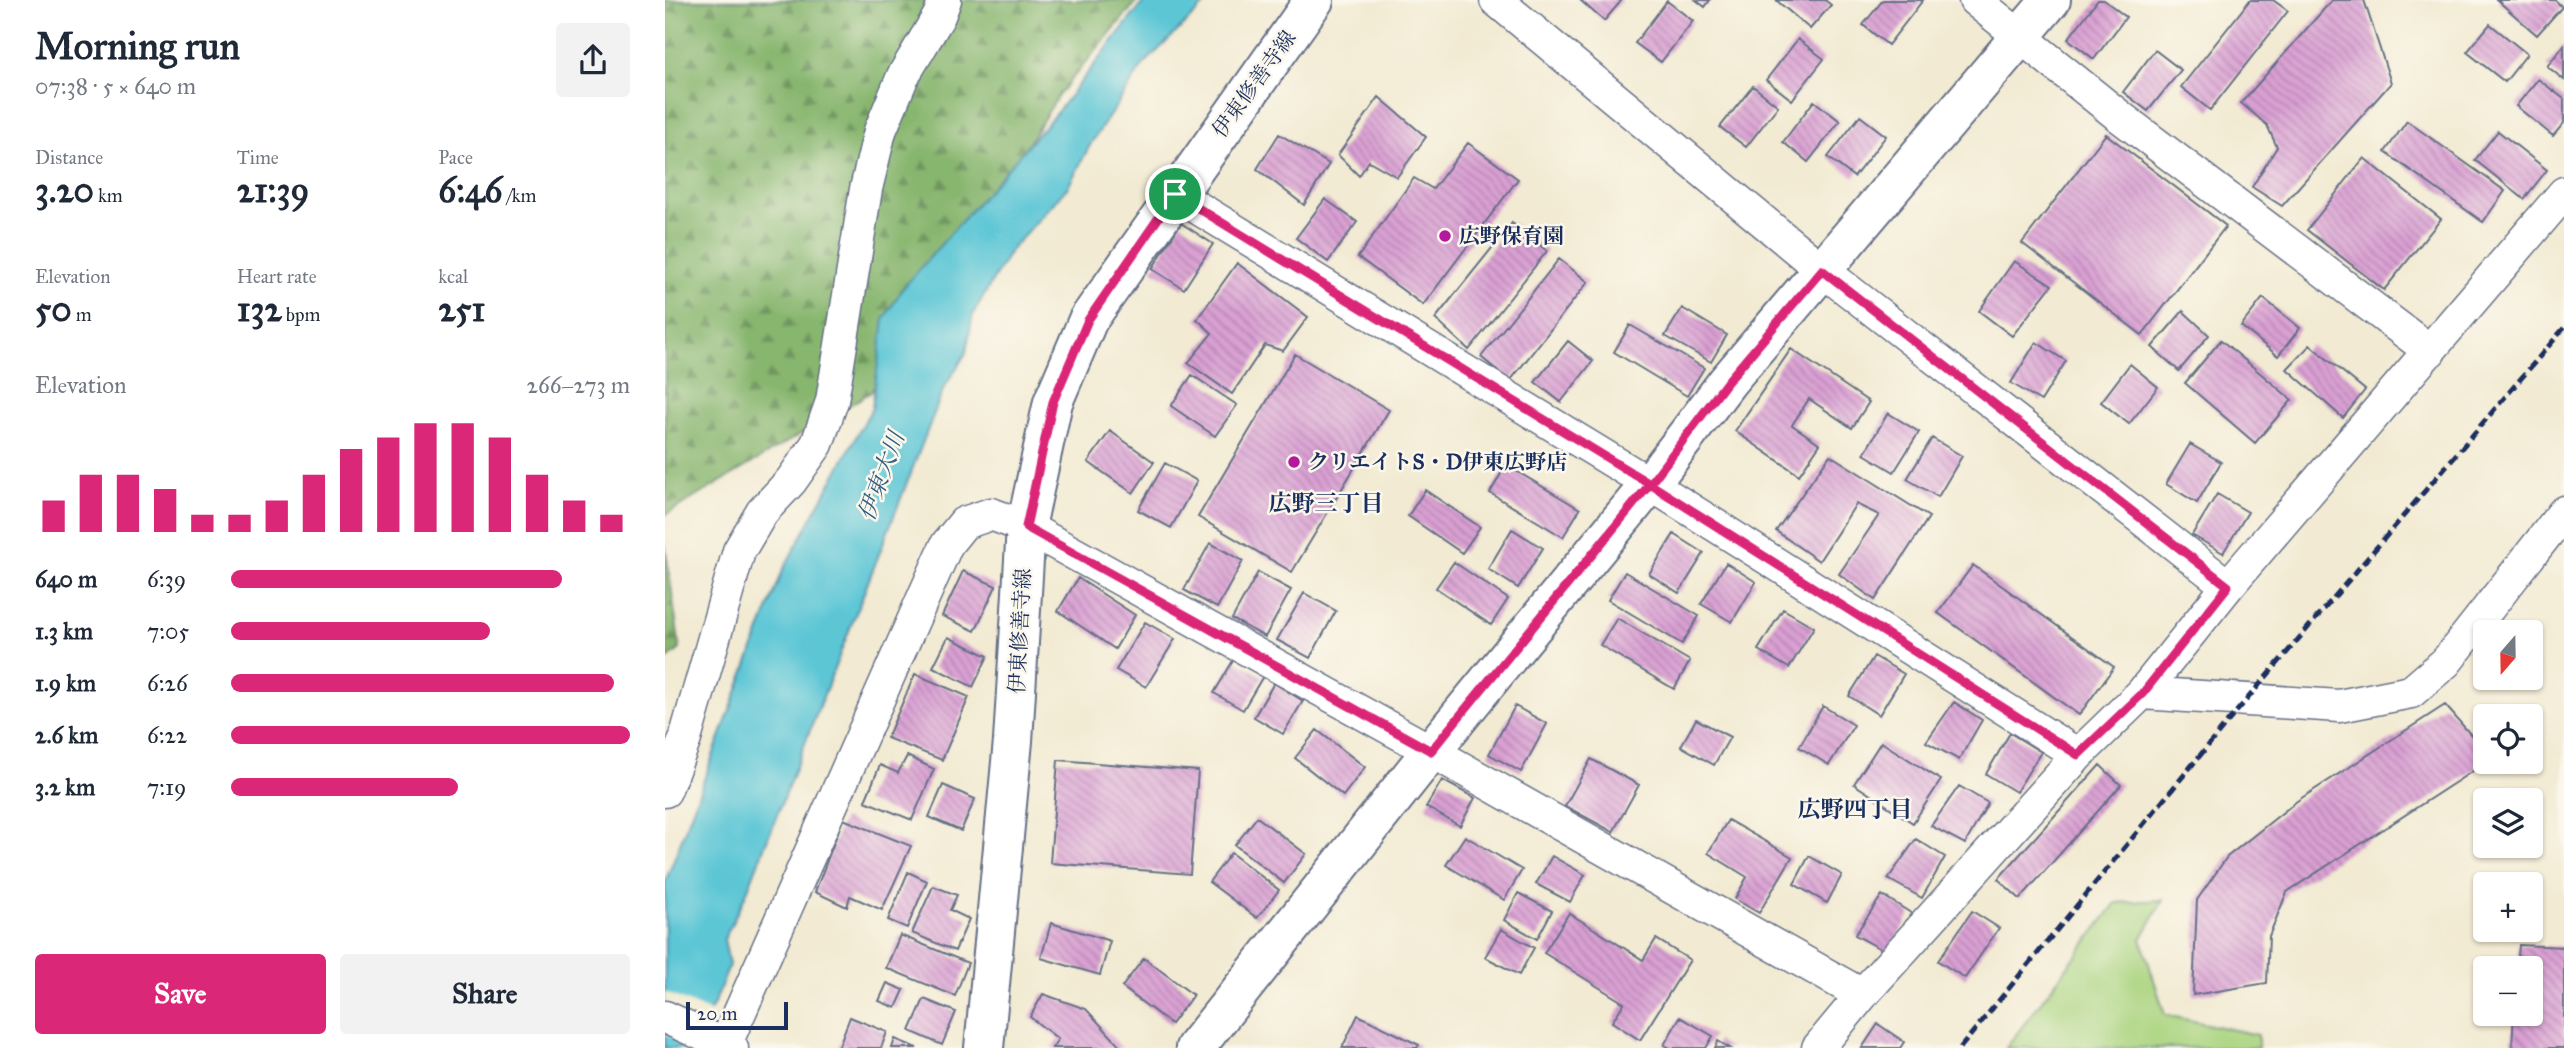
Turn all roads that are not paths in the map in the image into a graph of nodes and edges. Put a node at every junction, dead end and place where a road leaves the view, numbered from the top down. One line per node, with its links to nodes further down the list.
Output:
1 (945, 0): 18 (street)
2 (1314, 0): 8 (street, 伊東修善寺線)
3 (1496, 0): 9 (street)
4 (1975, 0): 6 (street)
5 (2052, 0): 6 (street)
6 (2019, 37): 9 (street); 10 (street)
7 (2564, 193): 10 (street)
8 (1175, 194): 11 (street); 13 (street, 伊東修善寺線)
9 (1822, 270): 11 (street); 14 (street)
10 (2430, 351): 14 (street)
11 (1650, 484): 16 (street); 17 (street)
12 (2564, 512): 15 (street)
13 (1026, 527): 16 (street); 21 (street); 22 (street, 伊東修善寺線)
14 (2228, 586): 15 (street)
15 (2143, 693): 17 (street)
16 (1431, 751): 19 (street); 23 (street)
17 (2078, 755): 19 (street)
18 (665, 791)
19 (1862, 995): 24 (street)
20 (665, 1017): 21 (street)
21 (724, 1045)
22 (984, 1048)
23 (1195, 1048)
24 (1818, 1048)

